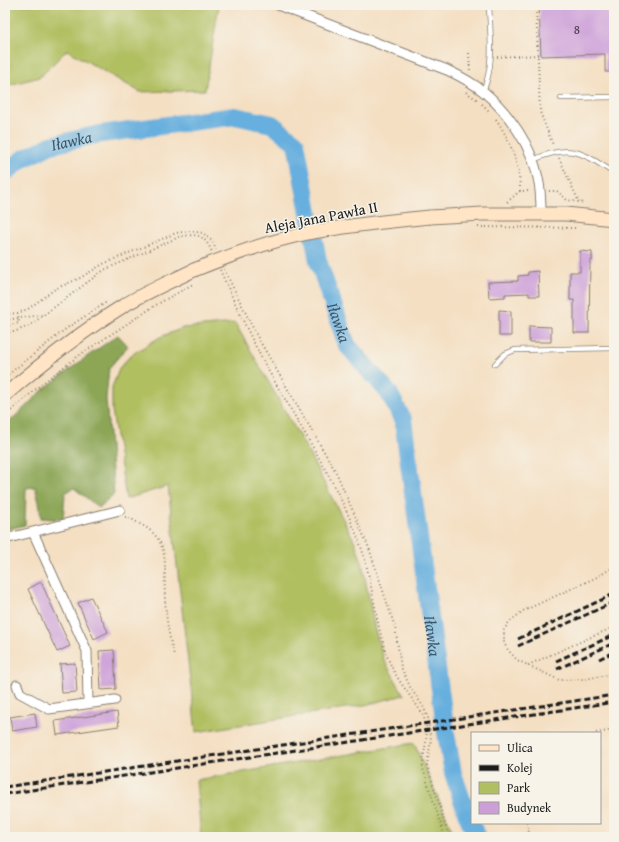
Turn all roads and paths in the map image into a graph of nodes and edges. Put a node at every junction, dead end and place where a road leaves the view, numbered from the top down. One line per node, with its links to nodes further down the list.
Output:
1 (278, 5): 7 (street)
2 (489, 5): 6 (lane)
3 (536, 5): 5 (path)
4 (469, 53): 7 (path)
5 (538, 56): 6 (path); 13 (path)
6 (491, 58): 8 (lane)
7 (467, 80): 8 (street); 11 (path)
8 (483, 91): 14 (street)
9 (614, 97): 10 (lane)
10 (561, 98)
11 (489, 112)
12 (494, 116): 16 (path)
13 (555, 151): 14 (lane); 15 (lane); 19 (path)
14 (533, 160): 17 (street)
15 (614, 173)
16 (520, 191): 17 (path); 18 (path)
17 (540, 191): 19 (path); 21 (street)
18 (501, 202)
19 (579, 202): 20 (path)
20 (586, 204)
21 (541, 214): 22 (main road, Aleja Jana Pawła II); 29 (main road, Aleja Jana Pawła II, bridge)
22 (614, 220)
23 (478, 227): 24 (path)
24 (579, 228)
25 (218, 254): 30 (path)
26 (214, 256): 32 (path)
27 (224, 269): 56 (path)
28 (220, 270): 55 (path)
29 (195, 276): 39 (main road, Aleja Jana Pawła II); 40 (path)
30 (18, 313): 31 (path); 33 (path)
31 (5, 314)
32 (44, 315): 33 (path); 36 (path)
33 (19, 319): 34 (path); 35 (path)
34 (5, 320)
35 (5, 326)
36 (5, 333)
37 (614, 348): 38 (lane)
38 (495, 364)
39 (5, 395)
40 (5, 416)
41 (122, 513): 42 (street); 46 (path)
42 (33, 532): 43 (street); 51 (street)
43 (5, 539)
44 (614, 568): 47 (path)
45 (614, 628): 47 (path)
46 (174, 654)
47 (528, 665): 48 (path)
48 (614, 674)
49 (17, 685): 51 (street)
50 (115, 700): 51 (street)
51 (88, 703)
52 (614, 730): 53 (path)
53 (601, 732)
54 (527, 824): 57 (path)
55 (445, 837)
56 (449, 837)
57 (530, 837)

